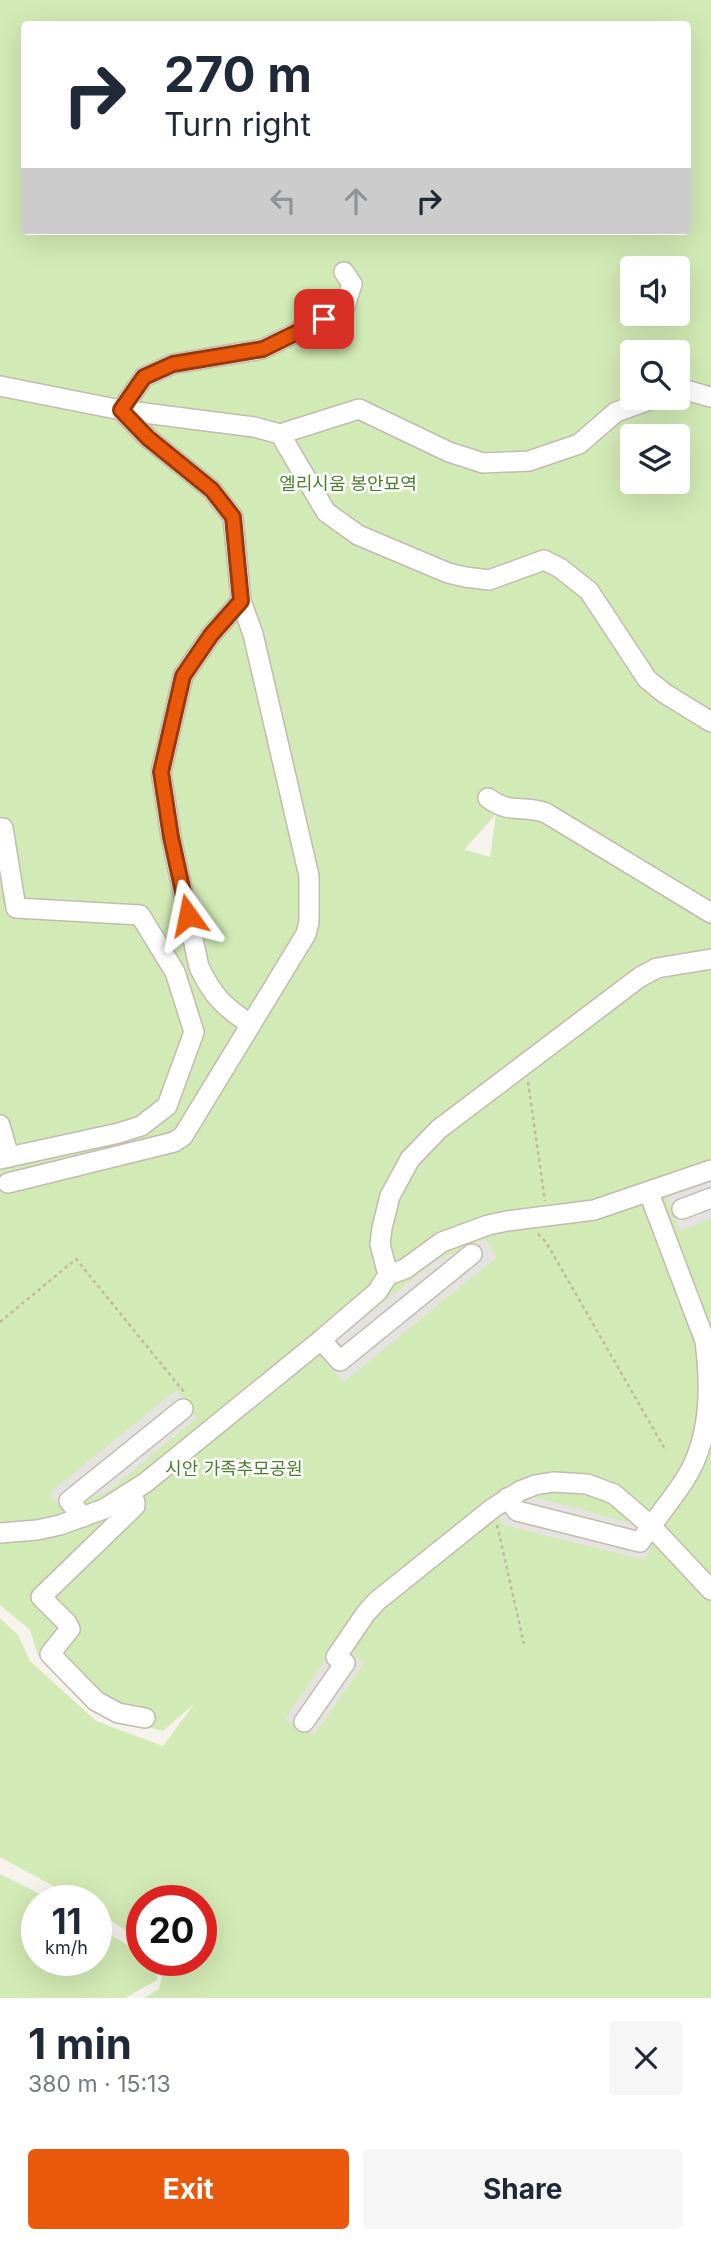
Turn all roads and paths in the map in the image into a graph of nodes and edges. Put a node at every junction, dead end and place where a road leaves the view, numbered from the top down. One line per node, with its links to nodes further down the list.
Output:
1 (344, 272): 5 (lane)
2 (0, 386): 5 (lane)
3 (690, 391): 4 (lane)
4 (711, 397)
5 (121, 410): 7 (lane); 8 (lane)
6 (622, 410): 7 (lane)
7 (280, 434): 9 (lane)
8 (241, 601): 14 (lane); 14 (lane)
9 (711, 722)
10 (488, 798): 12 (lane)
11 (0, 828): 17 (lane)
12 (711, 913)
13 (711, 958): 15 (lane)
14 (250, 1024): 19 (lane)
15 (526, 1062): 23 (path); 26 (lane)
16 (0, 1125): 17 (lane)
17 (5, 1158)
18 (711, 1170): 20 (lane)
19 (8, 1183)
20 (649, 1193): 23 (lane); 34 (lane)
21 (711, 1198): 22 (lane)
22 (682, 1209)
23 (547, 1216): 24 (lane)
24 (524, 1219): 26 (lane); 30 (path)
25 (472, 1254): 28 (lane)
26 (388, 1275): 28 (lane)
27 (0, 1322): 29 (path)
28 (321, 1340): 31 (lane)
29 (185, 1403): 33 (lane)
30 (666, 1451)
31 (129, 1493): 33 (lane); 38 (lane)
32 (500, 1503): 34 (lane); 34 (lane); 37 (path); 39 (lane)
33 (83, 1517): 35 (lane)
34 (651, 1526): 36 (lane)
35 (0, 1533)
36 (711, 1590)
37 (524, 1644)
38 (145, 1718)
39 (304, 1722)

